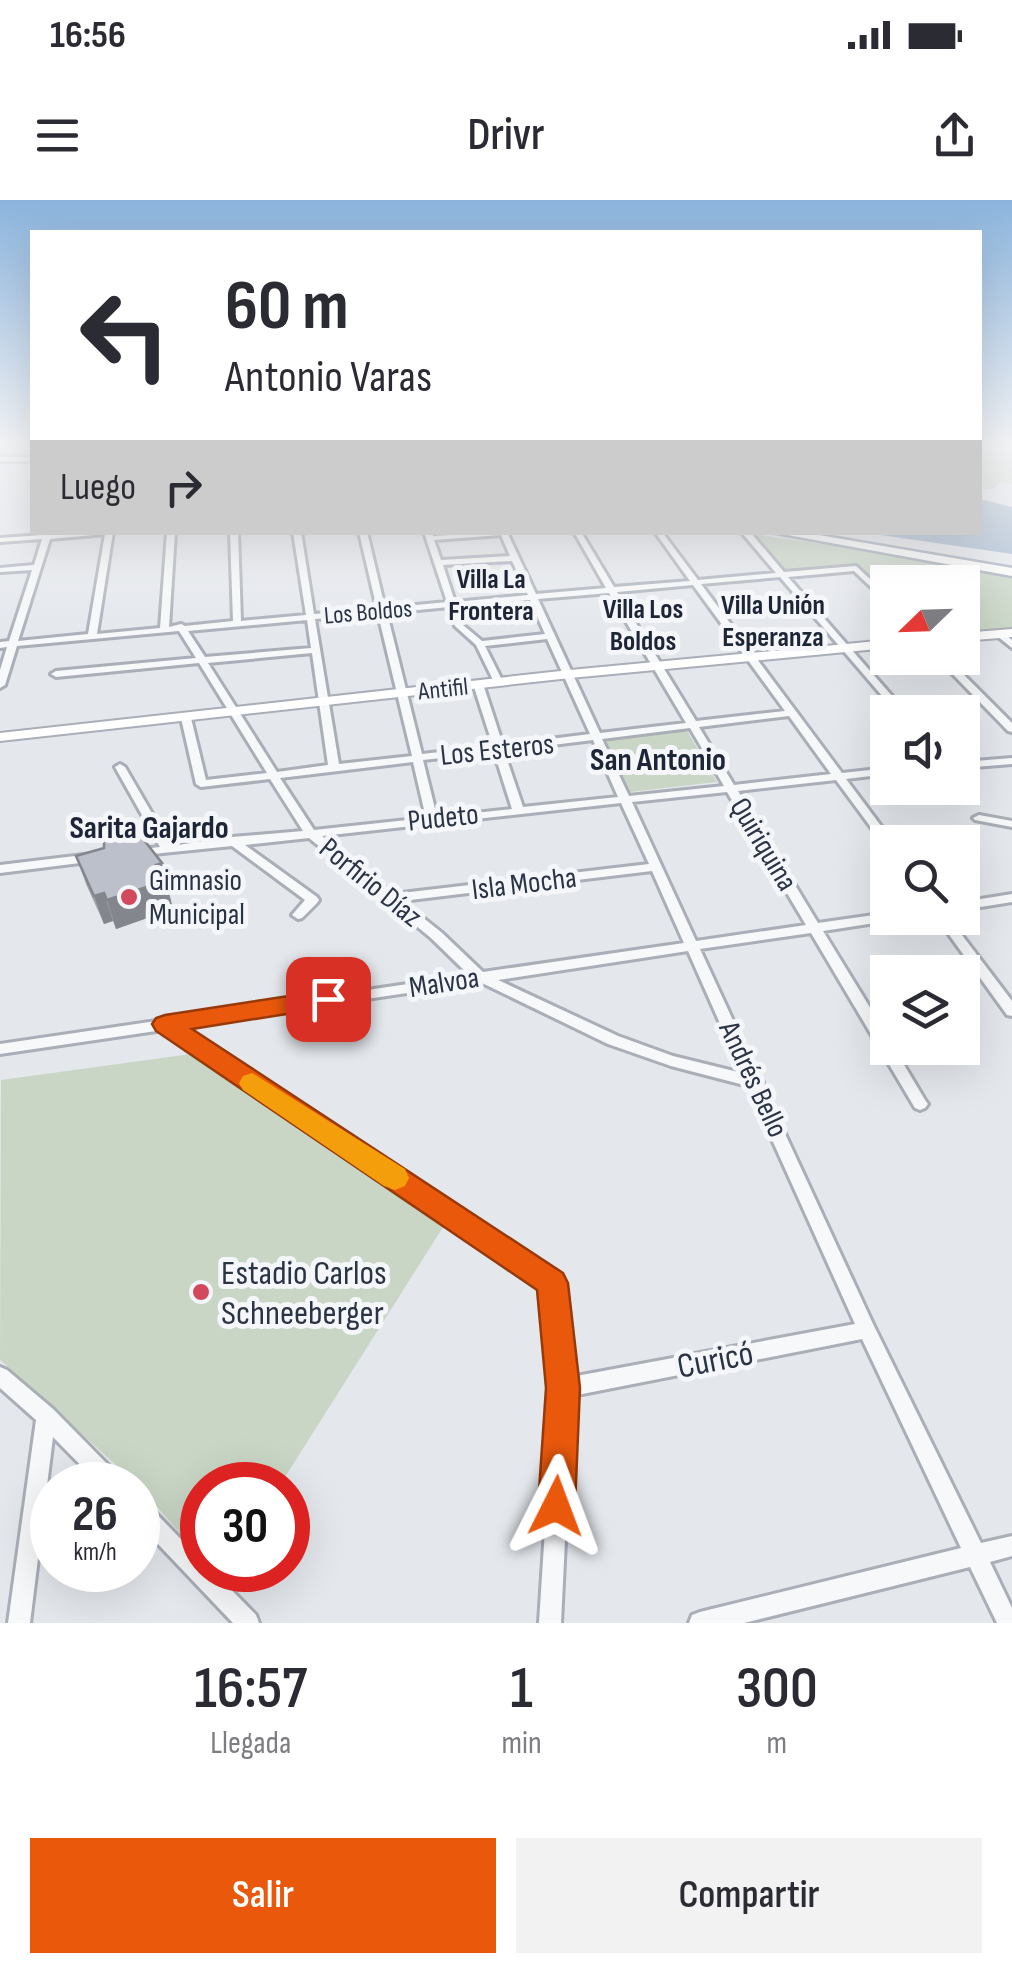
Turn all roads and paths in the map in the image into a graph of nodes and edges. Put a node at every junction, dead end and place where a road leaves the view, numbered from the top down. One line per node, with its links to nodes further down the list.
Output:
1 (47, 535): 13 (street); 16 (street)
2 (108, 535): 32 (street)
3 (171, 535): 29 (street)
4 (234, 535): 27 (street)
5 (297, 535): 26 (street)
6 (364, 535): 25 (street)
7 (429, 535): 15 (street)
8 (504, 535): 14 (street, Andrés Bello)
9 (579, 535): 22 (street, Quiriquina)
10 (660, 535): 20 (street)
11 (748, 535): 19 (street)
12 (795, 535): 18 (main road)
13 (0, 540)
14 (515, 558): 15 (street); 23 (street, Andrés Bello)
15 (438, 564): 24 (street)
16 (37, 567): 17 (street); 34 (street)
17 (0, 570)
18 (1012, 572)
19 (782, 575): 20 (street, Los Boldos); 21 (street, Los Boldos); 38 (street)
20 (694, 582): 22 (street, Los Boldos); 40 (street)
21 (870, 582)
22 (611, 590): 23 (street, Los Boldos); 42 (street, Quiriquina)
23 (533, 596): 24 (street, Los Boldos); 33 (street, Andrés Bello)
24 (451, 604): 25 (street, Los Boldos); 35 (street)
25 (381, 610): 26 (street, Los Boldos); 49 (street)
26 (310, 616): 27 (street, Los Boldos); 39 (street)
27 (237, 622): 28 (street, Los Boldos)
28 (182, 628): 29 (street, Los Boldos); 41 (street, Porfirio Díaz)
29 (164, 629): 32 (street, Los Boldos)
30 (1006, 633): 31 (street); 36 (street)
31 (980, 635)
32 (92, 636): 34 (street, Los Boldos)
33 (552, 636): 35 (street); 44 (street, Andrés Bello)
34 (6, 644): 48 (street)
35 (480, 644): 46 (street)
36 (1012, 645)
37 (870, 646): 38 (street, Antifil)
38 (845, 648): 40 (street, Antifil); 50 (street)
39 (315, 650): 41 (street); 51 (street)
40 (750, 657): 42 (street, Antifil); 53 (street)
41 (203, 660): 43 (street); 52 (street, Porfirio Díaz)
42 (656, 666): 44 (street, Antifil); 55 (street, Quiriquina)
43 (56, 674)
44 (570, 674): 46 (street, Antifil); 57 (street, Andrés Bello)
45 (959, 675): 56 (street)
46 (498, 682): 47 (street, Antifil)
47 (478, 684): 49 (street, Antifil); 59 (street)
48 (0, 685)
49 (403, 692): 51 (street, Antifil); 60 (street)
50 (886, 695)
51 (324, 701): 52 (street, Antifil); 64 (street)
52 (236, 712): 54 (street, Antifil); 66 (street, Porfirio Díaz)
53 (791, 713): 55 (street, Los Esteros); 67 (street)
54 (186, 718): 58 (street, Antifil); 66 (street, Los Esteros)
55 (692, 724): 57 (street, Los Esteros); 68 (street, Quiriquina)
56 (1012, 730)
57 (598, 737): 59 (street, Los Esteros); 69 (street, Andrés Bello)
58 (0, 738)
59 (499, 749): 60 (street, Los Esteros); 70 (street)
60 (417, 758): 64 (street, Los Esteros); 72 (street)
61 (1012, 760): 62 (street)
62 (980, 763)
63 (120, 767): 77 (street)
64 (334, 767): 66 (street, Los Esteros)
65 (870, 772): 67 (street, Pudeto)
66 (274, 774): 75 (street, Porfirio Díaz)
67 (837, 775): 68 (street, Pudeto); 74 (street)
68 (729, 787): 69 (street, Pudeto); 87 (street, Quiriquina)
69 (625, 798): 70 (street, Pudeto); 80 (street, Andrés Bello)
70 (518, 810): 72 (street, Pudeto)
71 (979, 818): 73 (street)
72 (432, 819): 75 (street, Pudeto)
73 (1012, 824)
74 (874, 825)
75 (309, 832): 76 (street, Pudeto); 82 (street, Porfirio Díaz)
76 (232, 842): 77 (street, Pudeto); 85 (street)
77 (167, 849): 78 (street, Pudeto)
78 (128, 854)
79 (109, 856): 81 (street)
80 (656, 867): 82 (street, Isla Mocha); 89 (street, Andrés Bello)
81 (0, 869)
82 (391, 898): 90 (street, Porfirio Díaz)
83 (1012, 898): 84 (street)
84 (980, 903)
85 (298, 915)
86 (870, 920): 87 (street, Malvoa)
87 (814, 928): 89 (street, Malvoa); 95 (street, Quiriquina)
88 (955, 935): 91 (street)
89 (691, 945): 90 (street, Malvoa); 94 (street, Andrés Bello)
90 (479, 976): 92 (street, Malvoa); 94 (street, Porfirio Díaz)
91 (1012, 1012)
92 (165, 1024): 93 (street, Malvoa); 98 (street)
93 (0, 1050)
94 (756, 1082): 96 (street, Andrés Bello)
95 (920, 1104)
96 (867, 1330): 98 (street, Curicó); 103 (street, Andrés Bello)
97 (0, 1376): 99 (street)
98 (563, 1388): 106 (street)
99 (46, 1416): 100 (street); 104 (street)
100 (91, 1462)
101 (160, 1533): 105 (street)
102 (1012, 1546): 103 (street)
103 (974, 1555): 107 (street); 108 (street, Andrés Bello)
104 (19, 1623)
105 (248, 1623)
106 (550, 1623)
107 (700, 1623)
108 (1008, 1623)

